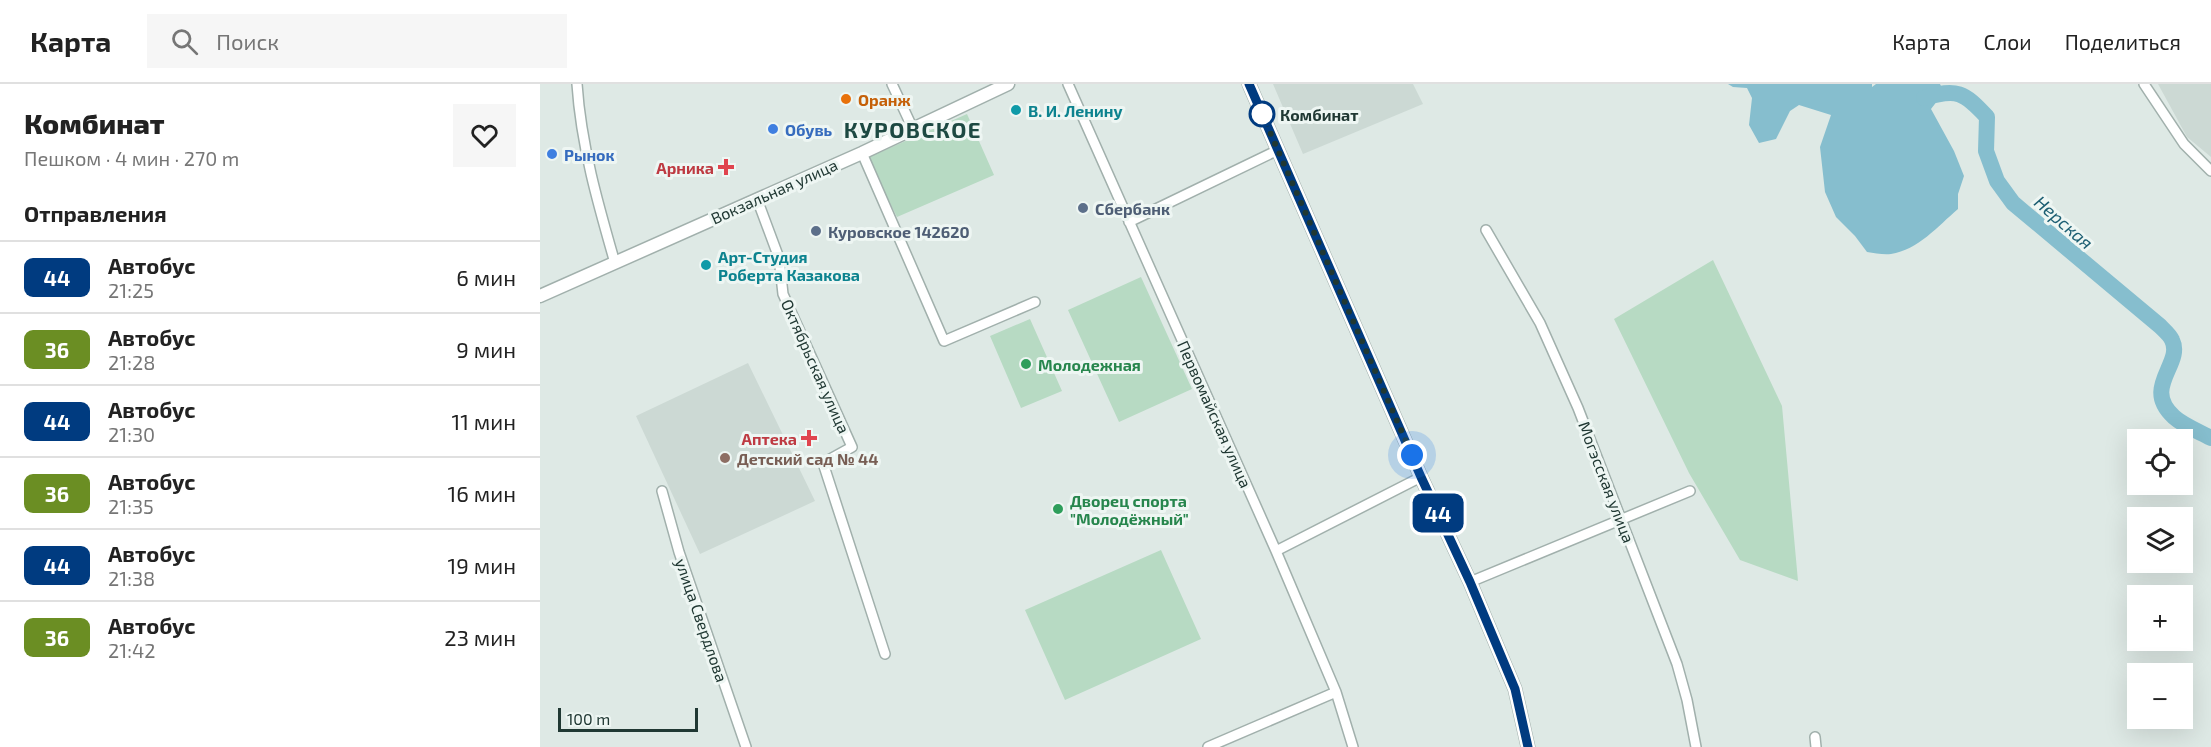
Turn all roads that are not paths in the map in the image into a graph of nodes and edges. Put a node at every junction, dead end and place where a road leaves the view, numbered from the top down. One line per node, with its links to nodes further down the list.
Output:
1 (577, 84): 14 (street)
2 (892, 84): 7 (street)
3 (1008, 84): 7 (street, Вокзальная улица)
4 (1068, 84): 12 (street, Первомайская улица)
5 (1249, 84): 8 (street)
6 (2144, 84): 10 (street)
7 (913, 129): 9 (street, Вокзальная улица)
8 (1278, 150): 12 (street); 17 (street)
9 (862, 153): 11 (street, Вокзальная улица); 16 (street)
10 (2211, 171)
11 (757, 199): 14 (street, Вокзальная улица); 23 (street, Октябрьская улица)
12 (1129, 222): 21 (street, Первомайская улица)
13 (1486, 230): 20 (street, Могэсская улица)
14 (615, 263): 15 (street, Вокзальная улица)
15 (540, 296)
16 (1035, 302)
17 (1421, 477): 21 (street); 22 (street)
18 (662, 491): 25 (street, улица Свердлова)
19 (1690, 491): 20 (street)
20 (1622, 520): 22 (street); 29 (street, Могэсская улица)
21 (1276, 551): 24 (street, Первомайская улица)
22 (1470, 582): 28 (street)
23 (885, 654)
24 (1336, 692): 26 (street); 27 (street, Первомайская улица)
25 (746, 747)
26 (1208, 747)
27 (1353, 747)
28 (1528, 747)
29 (1696, 747)

